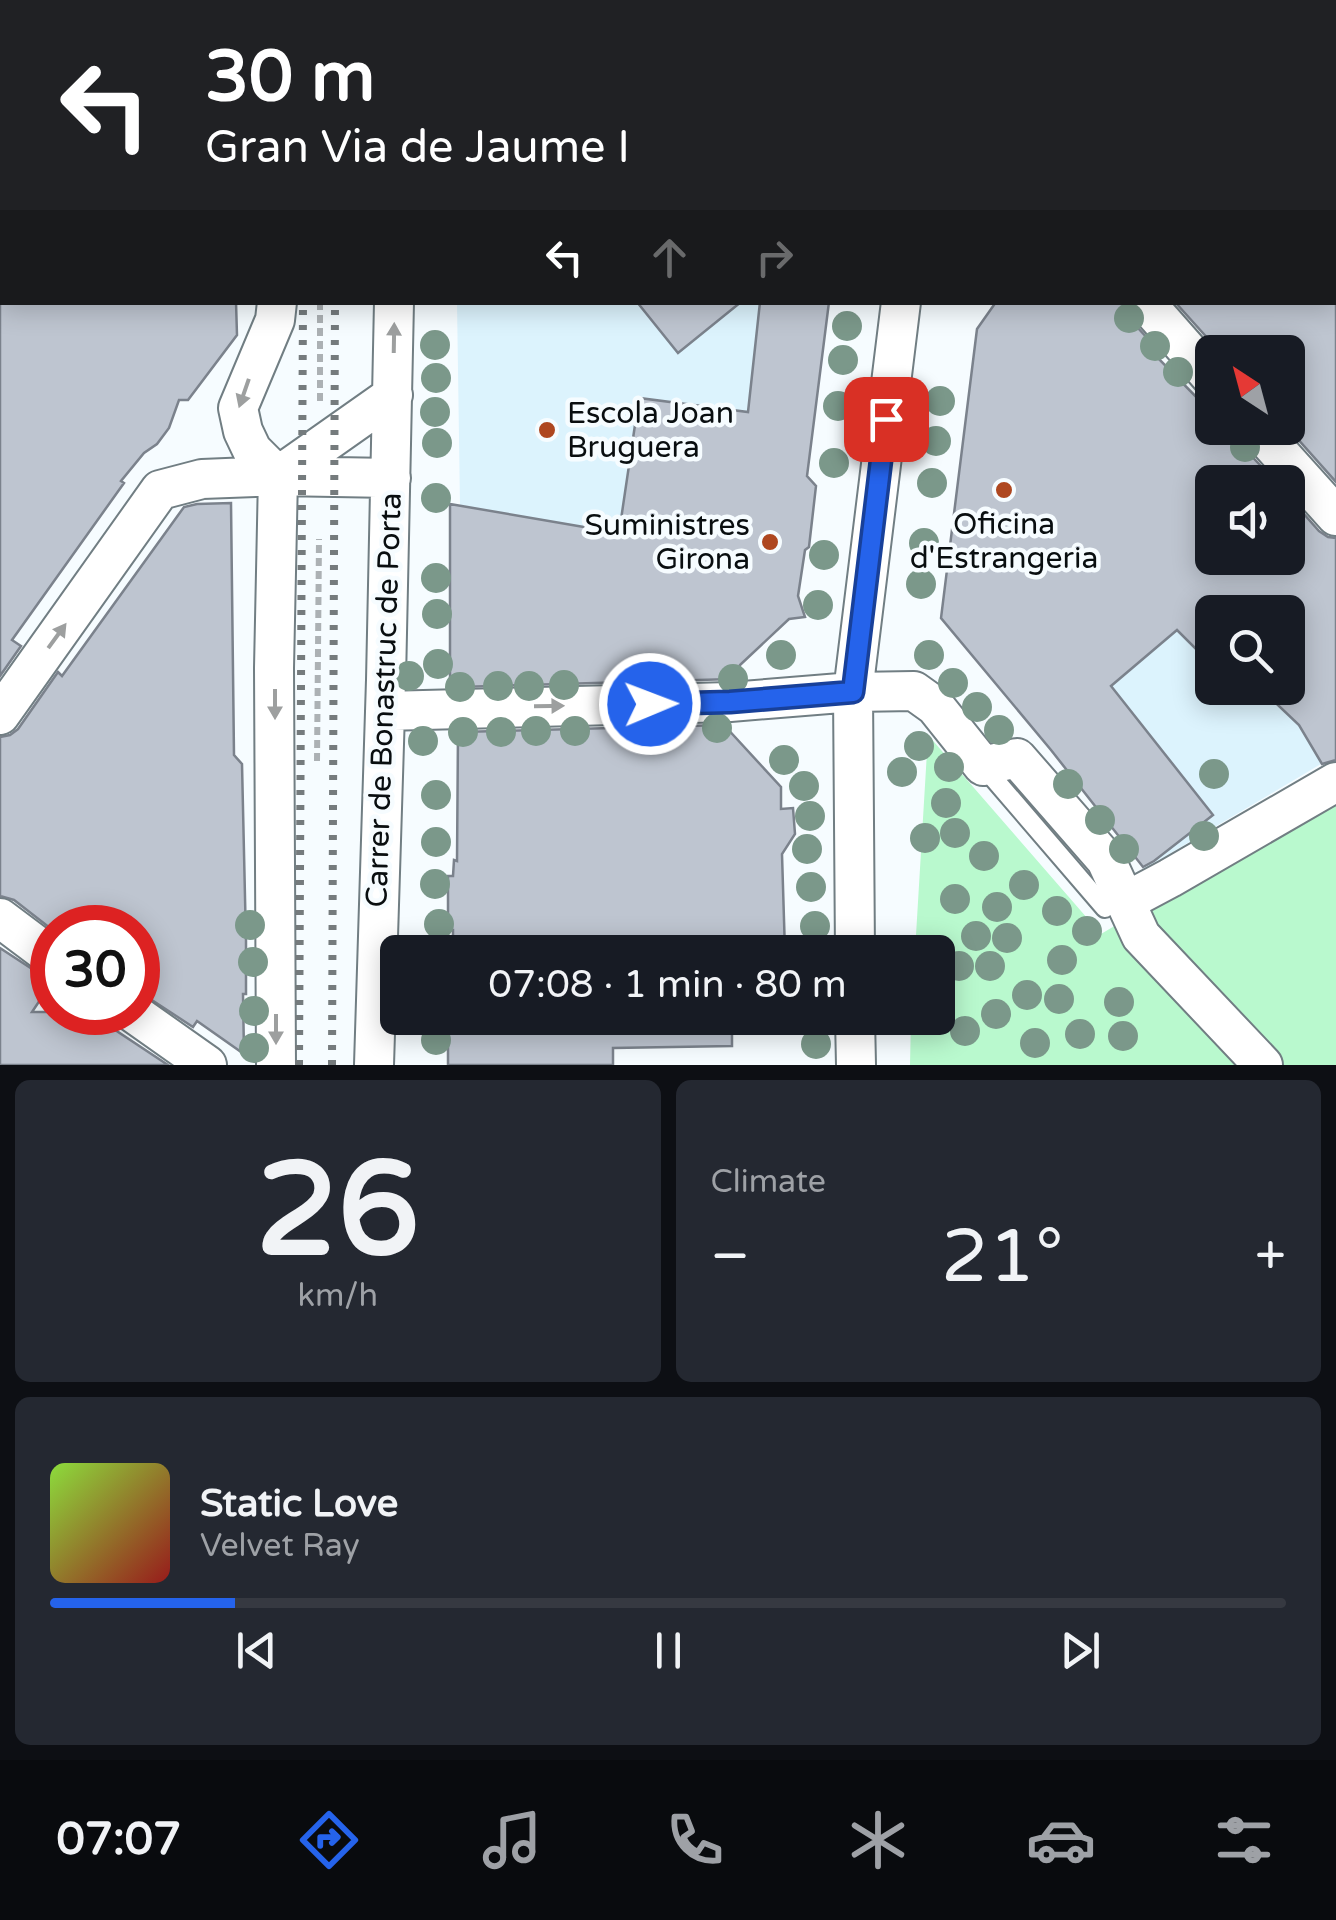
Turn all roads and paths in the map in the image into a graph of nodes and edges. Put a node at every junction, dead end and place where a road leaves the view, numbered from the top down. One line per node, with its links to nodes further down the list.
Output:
1 (277, 305): 10 (street, one-way to 10)
2 (320, 305): 9 (path)
3 (394, 305): 7 (street, Carrer de Bonastruc de Porta, one-way to 3)
4 (901, 305): 14 (street)
5 (1148, 305): 6 (street)
6 (1195, 359)
7 (393, 395): 9 (street); 11 (street, Carrer de Bonastruc de Porta)
8 (1271, 445): 12 (street)
9 (320, 446): 10 (street)
10 (278, 476): 11 (street); 16 (street, one-way to 10); 26 (street, one-way to 26)
11 (391, 478): 15 (street, Carrer de Bonastruc de Porta)
12 (1336, 516)
13 (320, 526): 17 (path)
14 (853, 692): 15 (street, one-way to 14); 19 (street); 21 (street)
15 (385, 711): 27 (street, Carrer de Bonastruc de Porta)
16 (0, 714)
17 (317, 766)
18 (1336, 782): 19 (street)
19 (1115, 904): 29 (street)
20 (0, 918): 22 (street)
21 (855, 935)
22 (30, 940)
23 (160, 1032): 25 (street)
24 (855, 1035): 28 (street)
25 (207, 1065)
26 (276, 1065)
27 (374, 1065)
28 (856, 1065)
29 (1262, 1065)

